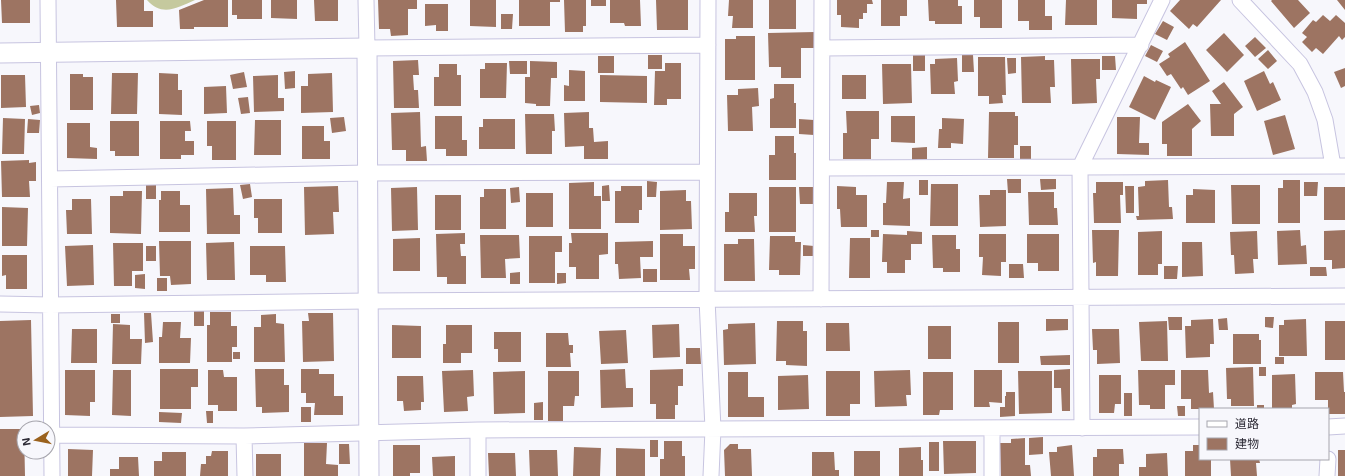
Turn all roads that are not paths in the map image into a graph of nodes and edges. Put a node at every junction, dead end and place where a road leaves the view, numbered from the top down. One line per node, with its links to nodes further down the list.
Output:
1 (48, 0): 12 (street)
2 (366, 0): 9 (street)
3 (708, 0): 7 (street)
4 (822, 0): 10 (street)
5 (1162, 0): 8 (street)
6 (1240, 0): 13 (street)
7 (708, 45): 9 (street); 16 (street)
8 (1141, 45): 10 (street); 14 (street)
9 (366, 48): 12 (street); 17 (street)
10 (823, 48): 15 (street)
11 (0, 53): 12 (street)
12 (49, 53): 18 (street)
13 (1339, 166): 14 (street)
14 (1080, 167): 15 (street); 20 (street)
15 (822, 168): 22 (street)
16 (708, 172): 17 (street); 21 (street)
17 (367, 174): 18 (street); 23 (street)
18 (50, 179): 25 (street)
19 (1345, 296): 20 (street)
20 (1081, 298): 22 (street); 29 (street)
21 (707, 299): 22 (street); 23 (street); 31 (street)
22 (821, 299)
23 (367, 301): 25 (street); 34 (street)
24 (0, 304): 25 (street)
25 (50, 305): 26 (street)
26 (51, 420)
27 (1345, 426): 28 (street)
28 (1329, 427)
29 (1082, 428): 30 (street); 32 (street)
30 (1199, 428)
31 (713, 429): 32 (street); 33 (street); 43 (street)
32 (992, 429): 44 (street)
33 (478, 430): 34 (street); 42 (street)
34 (369, 432): 36 (street); 41 (street)
35 (56, 434): 36 (street)
36 (244, 436): 40 (street)
37 (52, 460): 39 (street)
38 (1328, 460): 45 (street)
39 (52, 476)
40 (245, 476)
41 (369, 476)
42 (478, 476)
43 (711, 476)
44 (992, 476)
45 (1327, 476)

